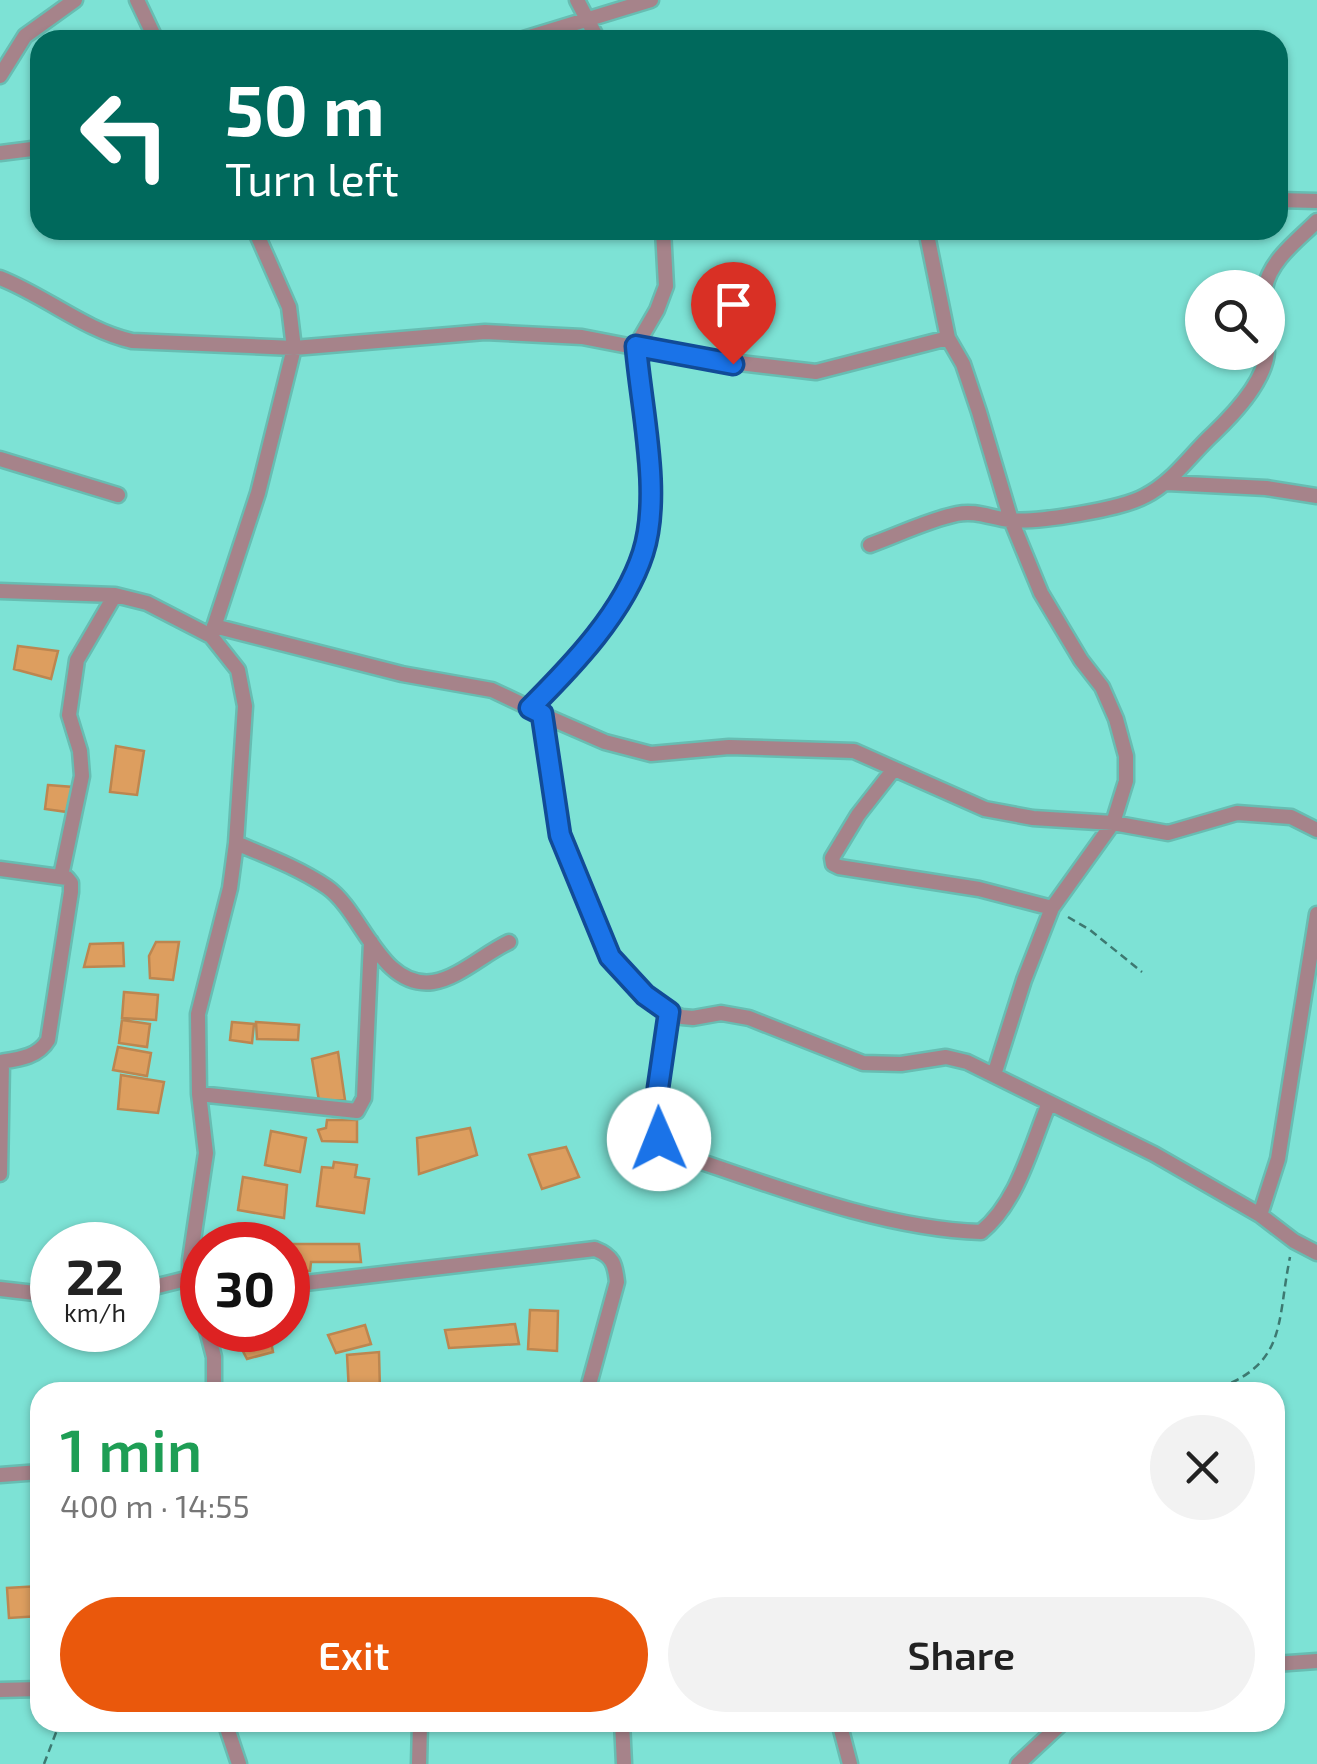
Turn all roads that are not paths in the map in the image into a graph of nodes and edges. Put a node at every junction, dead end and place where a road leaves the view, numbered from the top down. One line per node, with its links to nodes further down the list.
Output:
1 (75, 0): 6 (street)
2 (137, 0): 7 (street)
3 (577, 0): 5 (street)
4 (651, 0): 5 (street)
5 (586, 18): 8 (street); 9 (street)
6 (34, 30)
7 (151, 30)
8 (550, 30)
9 (593, 30)
10 (30, 33): 11 (street)
11 (0, 76)
12 (30, 150): 13 (street)
13 (0, 154)
14 (1288, 201): 15 (street)
15 (1317, 202)
16 (1317, 221): 20 (street)
17 (259, 240): 24 (street)
18 (664, 240): 23 (street)
19 (928, 240): 22 (street)
20 (1271, 270)
21 (0, 278): 24 (street)
22 (948, 338): 23 (street); 30 (street)
23 (636, 346): 24 (street); 35 (street)
24 (294, 348): 34 (street)
25 (1263, 370): 27 (street)
26 (0, 459): 28 (street)
27 (1167, 483): 29 (street); 30 (street)
28 (118, 495)
29 (1317, 496)
30 (1011, 520): 31 (street); 37 (street)
31 (870, 545)
32 (0, 591): 33 (street)
33 (116, 596): 34 (street); 41 (street)
34 (213, 631): 35 (street); 39 (street)
35 (536, 711): 36 (street); 46 (street)
36 (894, 769): 37 (street); 42 (street)
37 (1112, 823): 38 (street); 42 (street)
38 (1317, 830)
39 (236, 843): 44 (street); 49 (street)
40 (0, 868): 41 (street)
41 (60, 876): 47 (street)
42 (1052, 908): 48 (street)
43 (1317, 914): 52 (street)
44 (371, 942): 45 (street); 49 (street)
45 (509, 942)
46 (669, 1012): 48 (street); 50 (street)
47 (1, 1062): 51 (street)
48 (994, 1075): 50 (street)
49 (199, 1094): 53 (street)
50 (1049, 1103): 52 (street)
51 (0, 1174)
52 (1260, 1215): 54 (street)
53 (196, 1222)
54 (1317, 1253)
55 (310, 1282): 60 (street)
56 (0, 1289): 57 (street)
57 (30, 1292)
58 (213, 1352): 59 (street)
59 (214, 1382)
60 (589, 1382)
61 (30, 1473): 62 (street)
62 (0, 1475)
63 (1317, 1661): 64 (street)
64 (1285, 1663)
65 (0, 1690): 66 (street)
66 (30, 1690)
67 (228, 1732): 72 (street)
68 (420, 1732): 73 (street)
69 (622, 1732): 74 (street)
70 (842, 1732): 75 (street)
71 (1052, 1732): 76 (street)
72 (239, 1764)
73 (419, 1764)
74 (624, 1764)
75 (850, 1764)
76 (1018, 1764)

